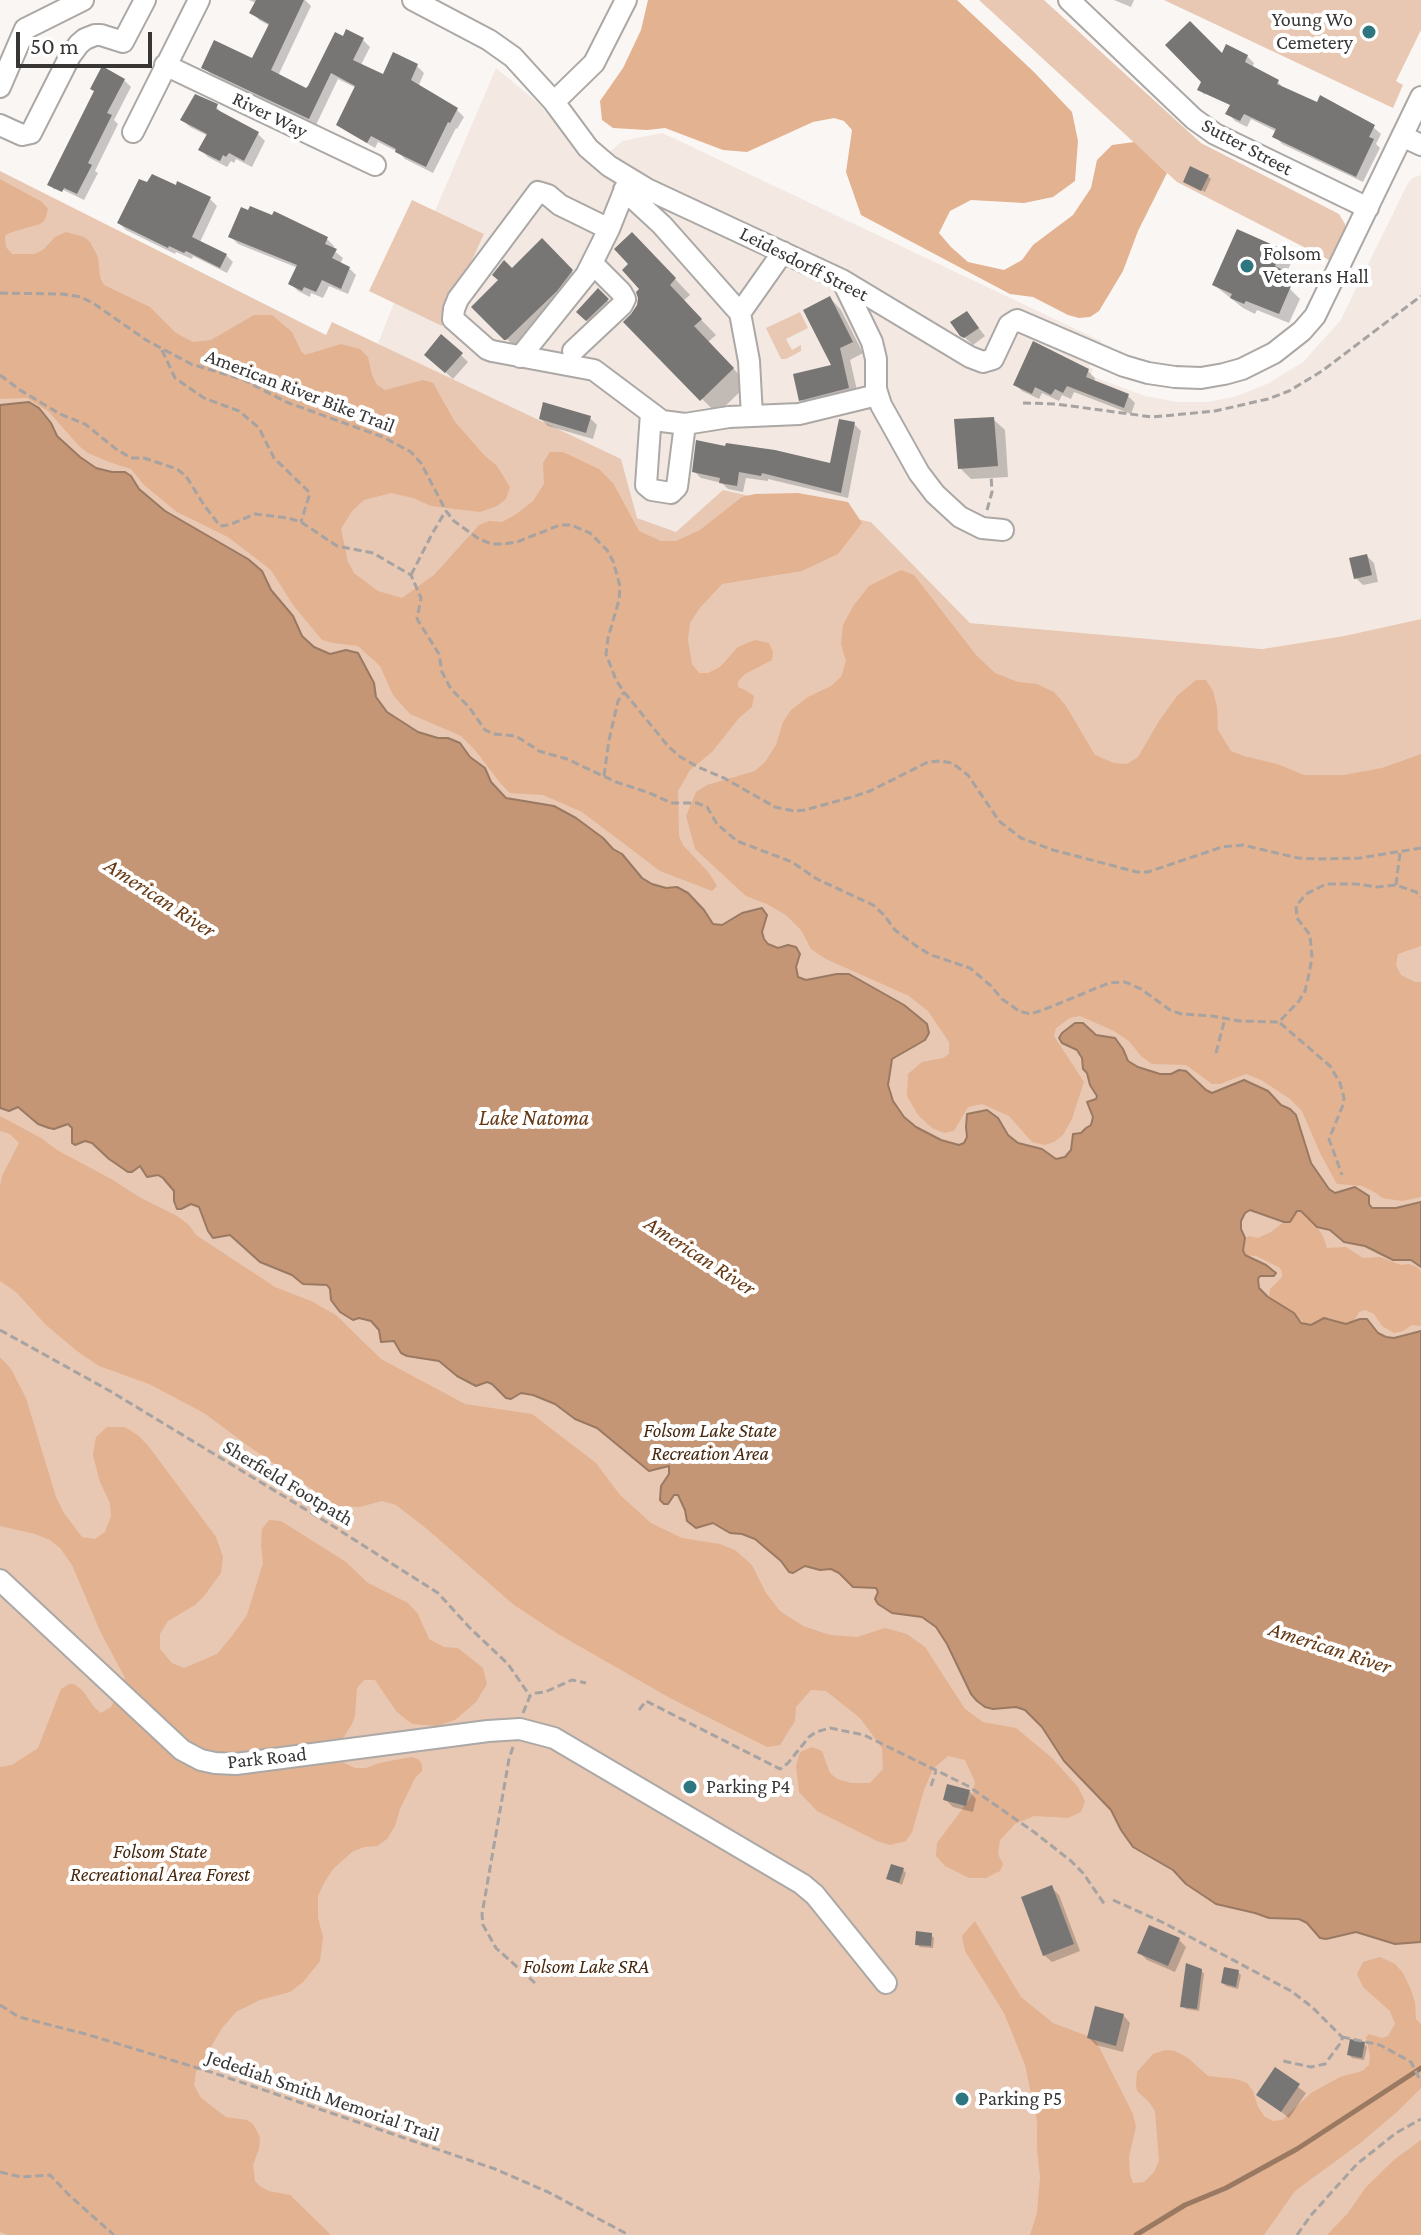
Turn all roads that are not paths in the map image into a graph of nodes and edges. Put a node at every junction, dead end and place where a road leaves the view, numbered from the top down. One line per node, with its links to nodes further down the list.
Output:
1 (83, 0): 8 (street)
2 (145, 0): 11 (street)
3 (199, 0): 7 (street)
4 (413, 0): 10 (street, Leidesdorff Street)
5 (626, 0): 10 (street)
6 (1069, 0): 16 (street, Sutter Street)
7 (165, 65): 12 (street); 14 (street, River Way)
8 (0, 87)
9 (1421, 97): 13 (street, Leidesdorff Street)
10 (554, 102): 15 (street, Leidesdorff Street)
11 (0, 125)
12 (133, 132)
13 (1412, 141): 16 (street, Leidesdorff Street)
14 (375, 165)
15 (627, 184): 17 (street); 18 (street, Leidesdorff Street); 21 (street)
16 (1368, 208): 20 (street, Leidesdorff Street)
17 (609, 229): 19 (street); 24 (street)
18 (783, 252): 20 (street, Leidesdorff Street); 21 (street)
19 (593, 264): 22 (street); 23 (street)
20 (842, 280): 26 (street)
21 (740, 313): 28 (street)
22 (545, 327): 23 (street); 24 (street)
23 (573, 351): 25 (street)
24 (520, 357): 25 (street)
25 (594, 370): 27 (street)
26 (877, 395): 28 (street); 30 (street)
27 (651, 413): 29 (street); 29 (street)
28 (752, 416): 29 (street)
29 (685, 424)
30 (992, 529)
31 (0, 1580): 32 (street, Park Road)
32 (886, 1983)

